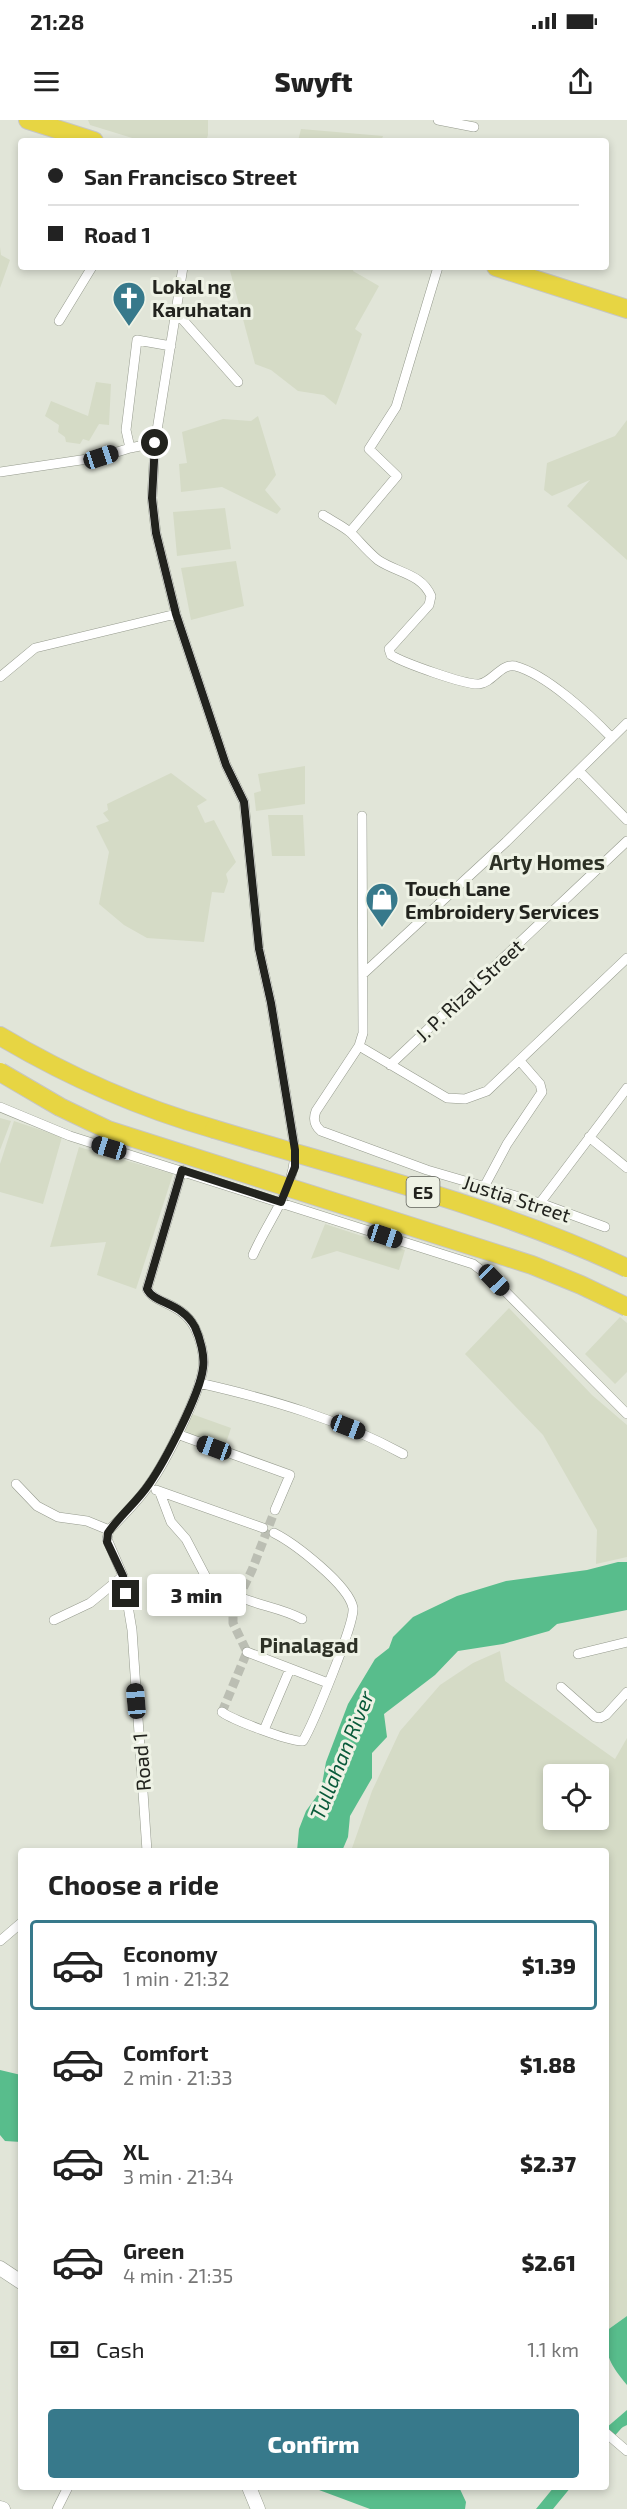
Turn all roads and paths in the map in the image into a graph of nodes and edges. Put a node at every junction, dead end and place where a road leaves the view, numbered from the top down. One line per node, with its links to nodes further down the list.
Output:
1 (28, 120): 4 (highway)
2 (438, 120): 3 (street)
3 (474, 127)
4 (88, 138)
5 (90, 270): 11 (street)
6 (182, 270): 10 (street)
7 (437, 270): 18 (street)
8 (505, 270): 9 (highway)
9 (627, 309)
10 (175, 311): 12 (street); 13 (street)
11 (58, 321)
12 (171, 346): 14 (street); 15 (street)
13 (238, 382)
14 (155, 443): 15 (street); 19 (street)
15 (130, 448): 16 (street)
16 (0, 472)
17 (323, 515): 18 (street)
18 (350, 532): 22 (street)
19 (176, 614): 20 (street); 40 (street)
20 (0, 677)
21 (627, 723): 22 (street)
22 (612, 738): 23 (street)
23 (579, 771): 25 (street); 28 (street)
24 (362, 816): 28 (street)
25 (627, 820)
26 (627, 841): 32 (street, J. P. Rizal Street)
27 (627, 958): 31 (street)
28 (363, 974): 30 (street)
29 (0, 1036): 44 (highway, E5, bridge)
30 (359, 1046): 32 (street); 39 (street, Justia Street)
31 (520, 1061): 32 (street); 39 (street)
32 (390, 1065)
33 (0, 1072): 45 (highway, E5, bridge)
34 (627, 1088): 36 (street)
35 (0, 1107): 38 (street)
36 (589, 1137): 37 (street); 41 (street)
37 (627, 1168)
38 (182, 1170): 40 (street); 46 (street)
39 (484, 1187): 41 (street, Justia Street)
40 (281, 1202): 43 (street); 47 (street)
41 (540, 1203): 42 (street, Justia Street)
42 (605, 1227)
43 (252, 1255)
44 (627, 1268)
45 (627, 1307)
46 (199, 1383): 48 (street); 49 (street)
47 (627, 1414)
48 (177, 1434): 51 (street); 53 (street)
49 (403, 1454)
50 (16, 1484): 55 (street)
51 (149, 1485): 52 (street); 55 (street)
52 (160, 1493): 54 (street); 59 (street)
53 (275, 1510)
54 (263, 1528)
55 (109, 1532): 57 (street, Road 1)
56 (274, 1533): 66 (street)
57 (123, 1576): 61 (street); 71 (street, Road 1)
58 (240, 1597): 60 (street)
59 (233, 1609)
60 (302, 1619)
61 (54, 1620)
62 (627, 1642): 64 (street)
63 (247, 1652): 65 (street)
64 (578, 1654)
65 (290, 1669): 66 (street); 70 (street)
66 (328, 1683): 70 (street)
67 (561, 1687): 68 (street)
68 (627, 1692)
69 (222, 1712): 70 (street)
70 (264, 1730)
71 (147, 1848)
72 (18, 1926): 73 (street)
73 (0, 1941)
74 (0, 2268): 75 (street)
75 (18, 2280)
76 (609, 2436): 77 (street)
77 (627, 2451)
78 (66, 2490): 80 (street)
79 (250, 2490): 81 (street)
80 (57, 2509)
81 (258, 2509)

